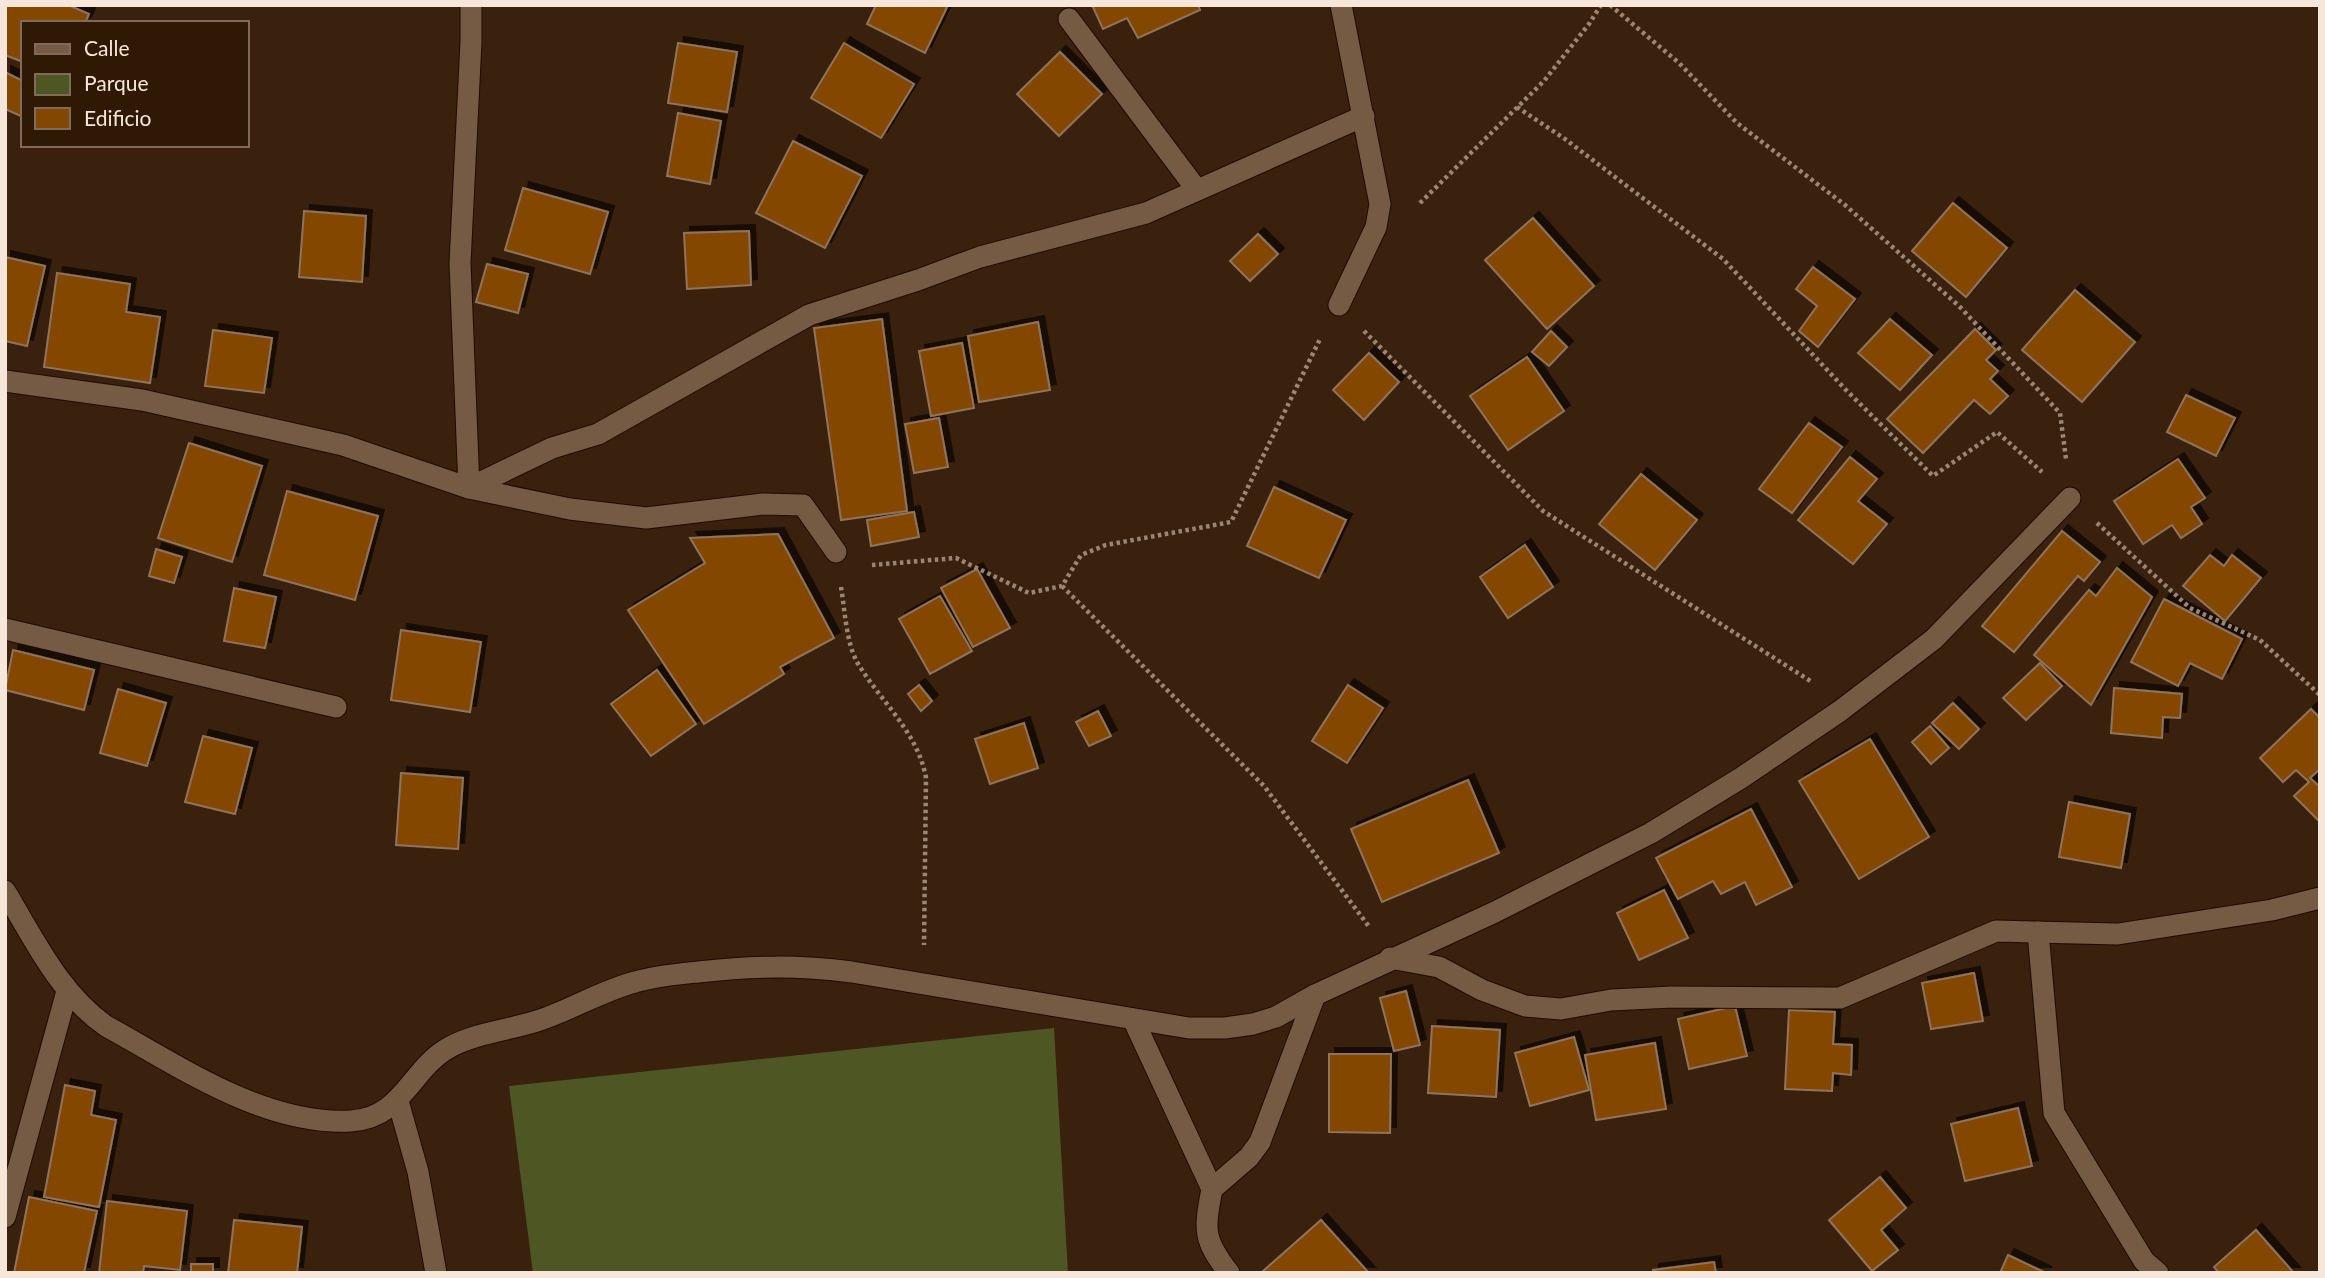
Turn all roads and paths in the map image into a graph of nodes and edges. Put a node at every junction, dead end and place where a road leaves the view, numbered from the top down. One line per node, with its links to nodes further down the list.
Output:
1 (471, 5): 12 (street)
2 (1341, 5): 7 (street)
3 (1601, 5): 6 (path)
4 (1610, 5): 13 (path)
5 (1069, 19): 8 (street)
6 (1517, 107): 9 (path); 13 (path)
7 (1364, 117): 8 (street); 9 (street)
8 (1197, 190): 12 (street)
9 (1376, 228): 10 (street)
10 (1339, 305): 15 (path); 19 (path)
11 (5, 381): 12 (street)
12 (469, 488): 14 (street)
13 (2070, 498): 17 (path); 19 (street)
14 (836, 552): 15 (path); 24 (path)
15 (1062, 586): 23 (path)
16 (5, 629): 18 (street)
17 (2320, 695)
18 (336, 707)
19 (1840, 711): 23 (street)
20 (5, 891): 25 (street)
21 (2320, 898): 22 (street)
22 (2038, 932): 23 (street); 33 (street)
23 (1390, 958): 26 (street)
24 (924, 984): 27 (street); 28 (street)
25 (67, 991): 28 (street); 30 (street)
26 (1315, 995): 27 (street); 29 (street)
27 (1133, 1019): 29 (street)
28 (398, 1101): 31 (street)
29 (1212, 1189): 32 (street)
30 (5, 1217)
31 (436, 1273)
32 (1229, 1273)
33 (2158, 1273)

